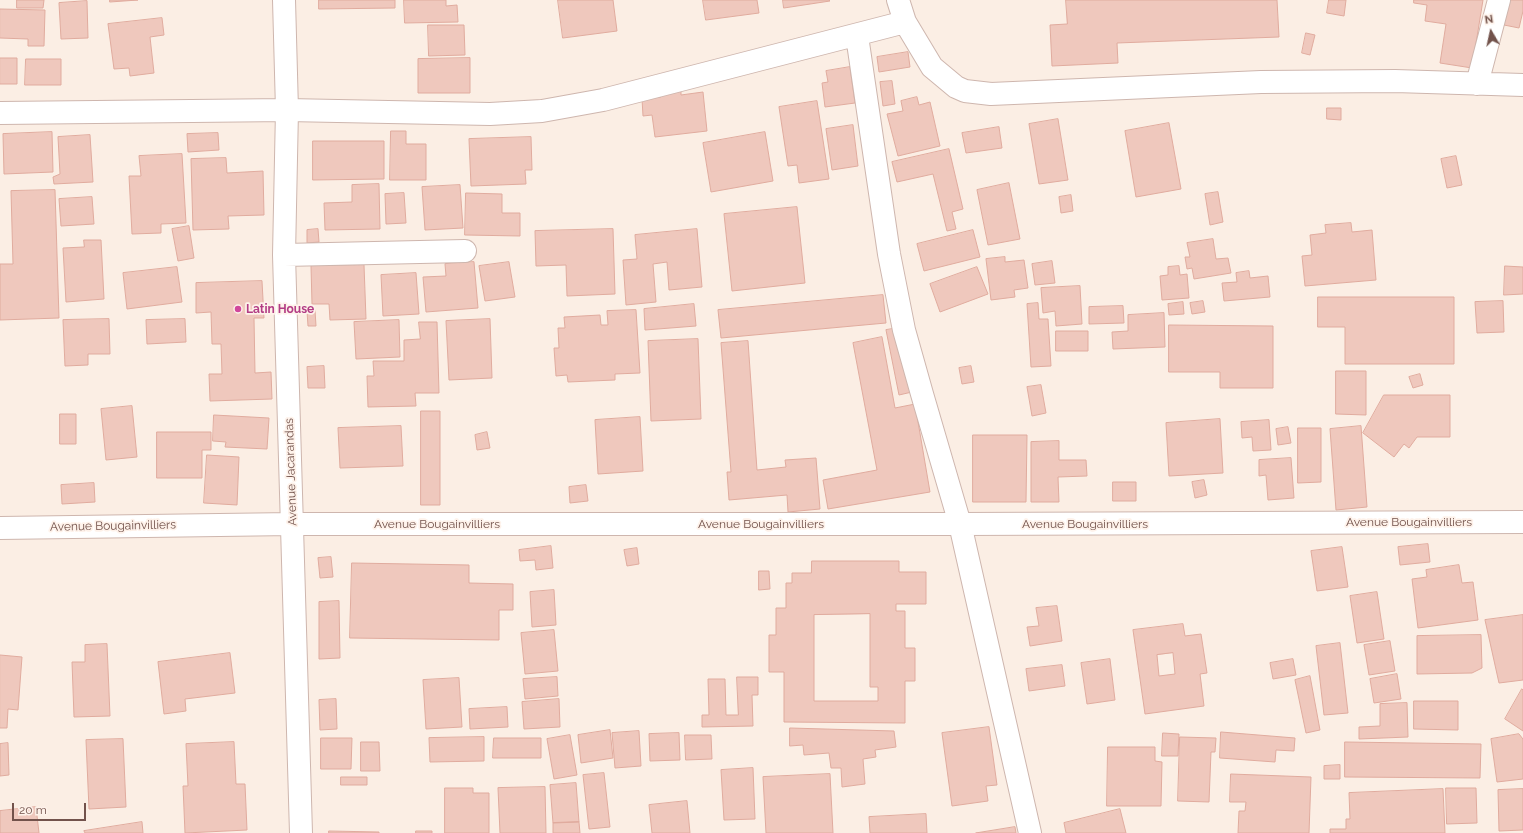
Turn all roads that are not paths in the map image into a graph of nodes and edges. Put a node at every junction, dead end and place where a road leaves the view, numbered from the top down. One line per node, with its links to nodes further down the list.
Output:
1 (284, 0): 8 (street, Avenue Jacarandas)
2 (898, 0): 4 (street)
3 (1499, 0): 6 (street)
4 (905, 22): 5 (street); 6 (street)
5 (857, 36): 8 (street); 14 (street)
6 (1477, 84): 7 (street)
7 (1523, 85)
8 (287, 110): 9 (street); 11 (street, Avenue Jacarandas)
9 (0, 113)
10 (465, 251): 11 (street)
11 (284, 255): 13 (street, Avenue Jacarandas)
12 (1523, 522): 14 (street, Avenue Bougainvilliers)
13 (292, 524): 14 (street, Avenue Bougainvilliers); 15 (street, Avenue Bougainvilliers); 16 (street, Avenue Jacarandas)
14 (960, 524): 17 (street)
15 (0, 528)
16 (301, 833)
17 (1030, 833)

